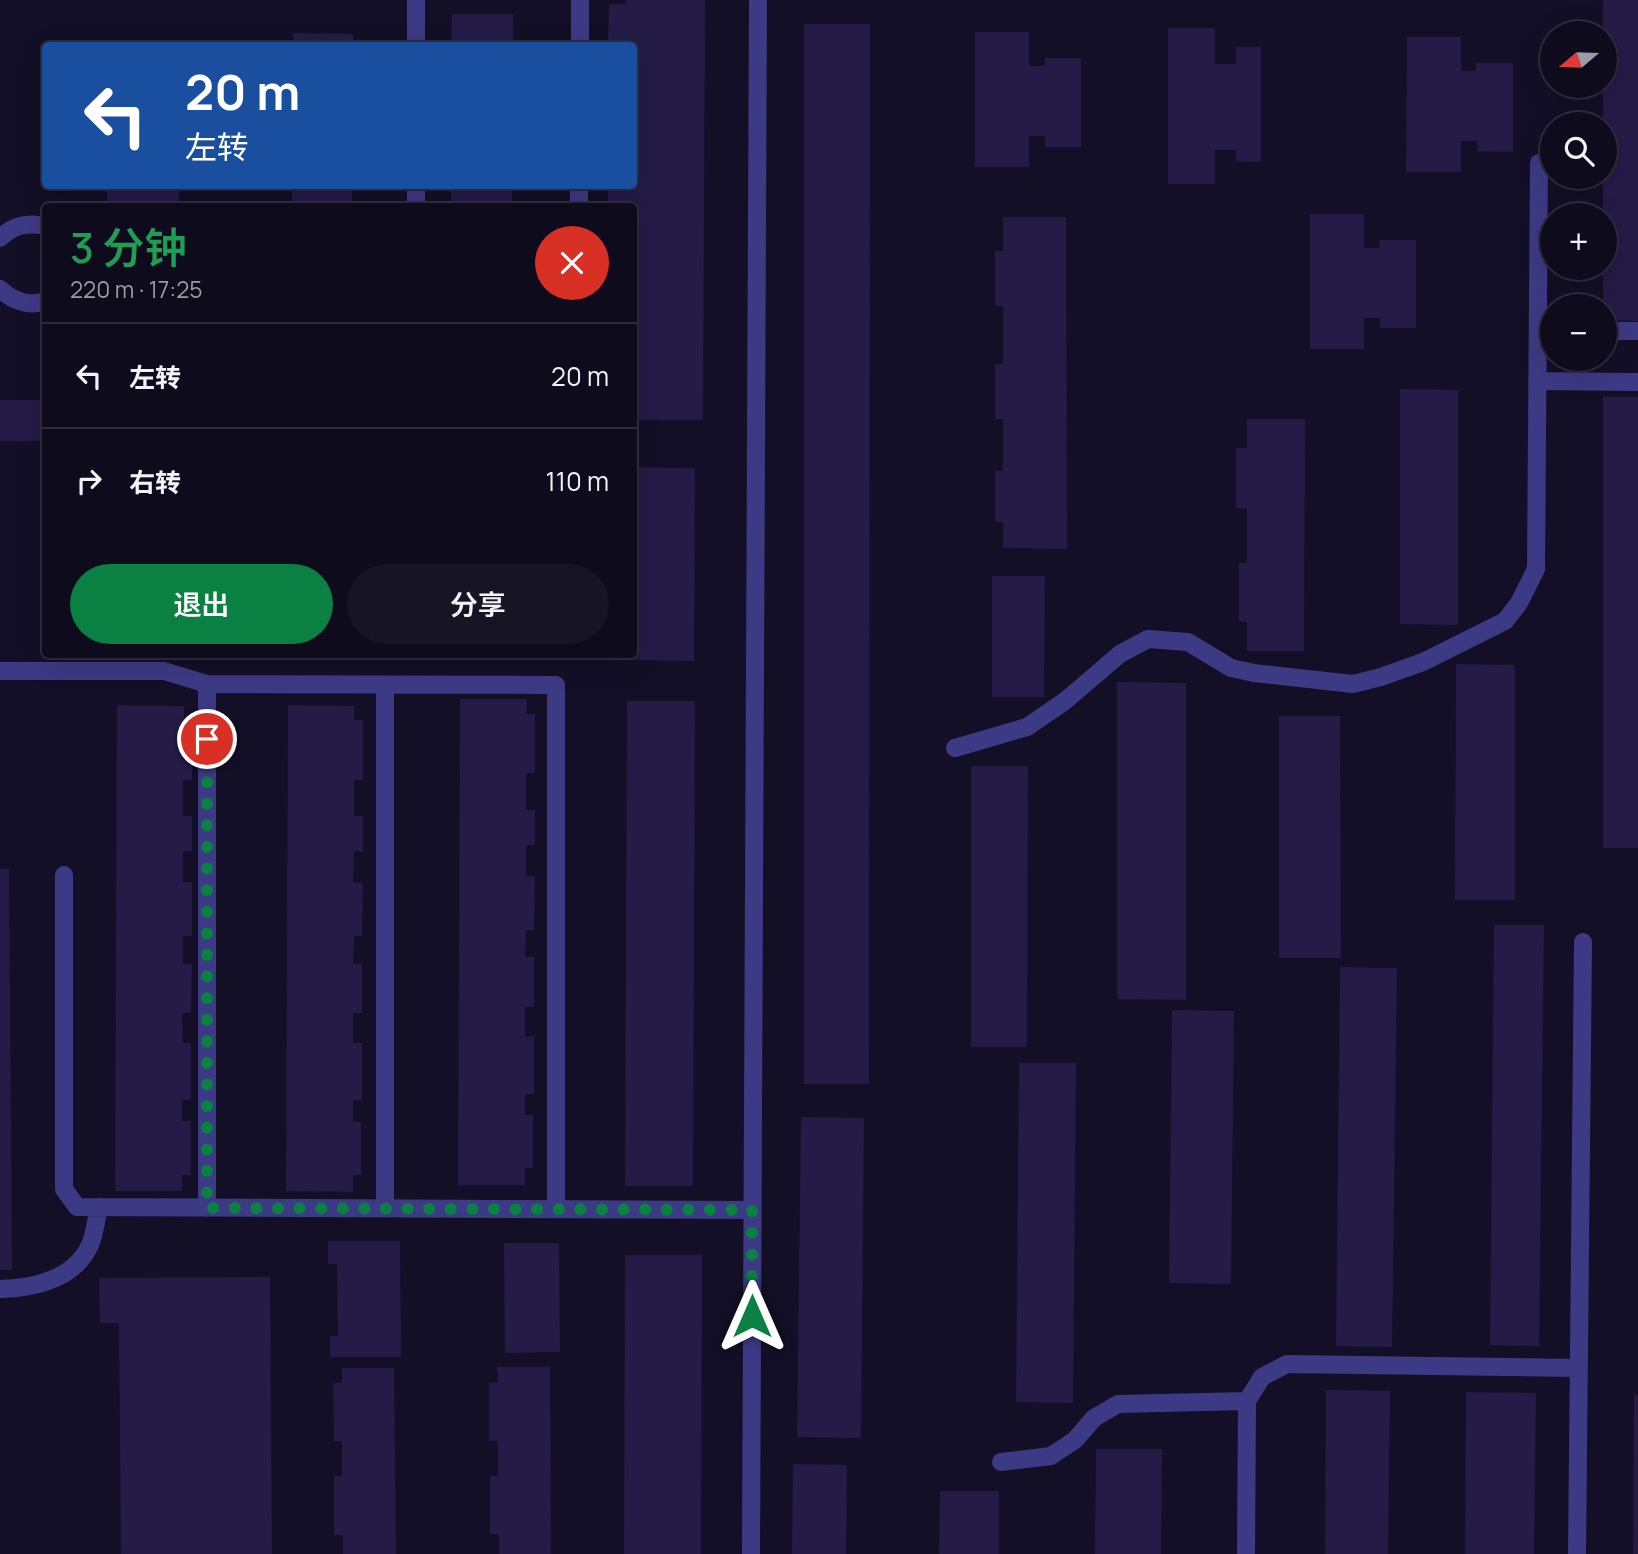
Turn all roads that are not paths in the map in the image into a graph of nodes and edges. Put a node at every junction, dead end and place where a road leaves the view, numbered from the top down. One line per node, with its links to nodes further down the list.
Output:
1 (416, 0): 4 (street)
2 (580, 0): 5 (street)
3 (758, 0): 27 (street)
4 (416, 42)
5 (580, 42)
6 (1539, 163): 10 (street)
7 (42, 225): 8 (street)
8 (0, 238)
9 (0, 289): 11 (street)
10 (1544, 294)
11 (42, 302)
12 (1617, 331): 13 (street)
13 (1638, 331)
14 (1540, 366): 15 (street)
15 (1538, 381): 16 (street); 20 (street)
16 (1638, 382)
17 (0, 671): 18 (street)
18 (207, 684): 19 (street); 24 (street)
19 (385, 685): 25 (street); 26 (street)
20 (956, 748)
21 (64, 875): 23 (street)
22 (1583, 942): 29 (street)
23 (99, 1207): 24 (street); 28 (street)
24 (207, 1208): 25 (street)
25 (385, 1208): 26 (street)
26 (556, 1209): 27 (street)
27 (752, 1210): 32 (street)
28 (0, 1289)
29 (1578, 1368): 30 (street); 34 (street)
30 (1247, 1401): 31 (street); 33 (street)
31 (1001, 1462)
32 (751, 1554)
33 (1246, 1554)
34 (1577, 1554)

